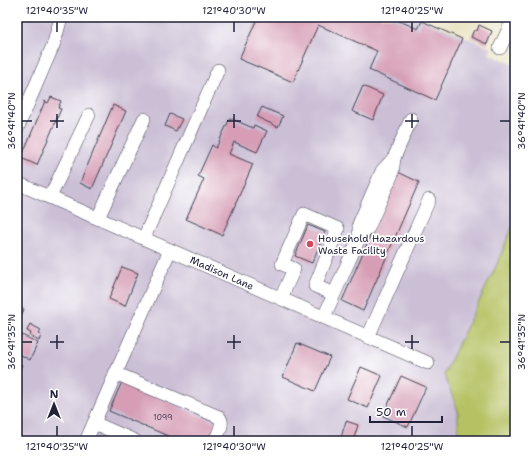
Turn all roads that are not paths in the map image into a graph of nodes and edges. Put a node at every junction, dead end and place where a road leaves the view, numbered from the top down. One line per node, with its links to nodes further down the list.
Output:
1 (61, 17): 8 (street)
2 (514, 17): 3 (street)
3 (500, 48)
4 (218, 70): 13 (street)
5 (89, 115): 10 (street)
6 (144, 119): 12 (street)
7 (411, 119): 15 (street)
8 (17, 129)
9 (17, 183): 10 (street, Madison Lane)
10 (50, 197): 12 (street, Madison Lane)
11 (428, 200): 18 (street)
12 (98, 218): 13 (street, Madison Lane)
13 (144, 238): 14 (street, Madison Lane)
14 (170, 250): 16 (street, Madison Lane); 20 (street)
15 (334, 294): 16 (street); 17 (street)
16 (281, 298): 17 (street, Madison Lane)
17 (324, 317): 18 (street, Madison Lane)
18 (368, 337): 19 (street, Madison Lane)
19 (428, 364)
20 (115, 374): 21 (street); 24 (street)
21 (94, 423): 22 (street); 23 (street)
22 (86, 441)
23 (135, 441)
24 (215, 441)

